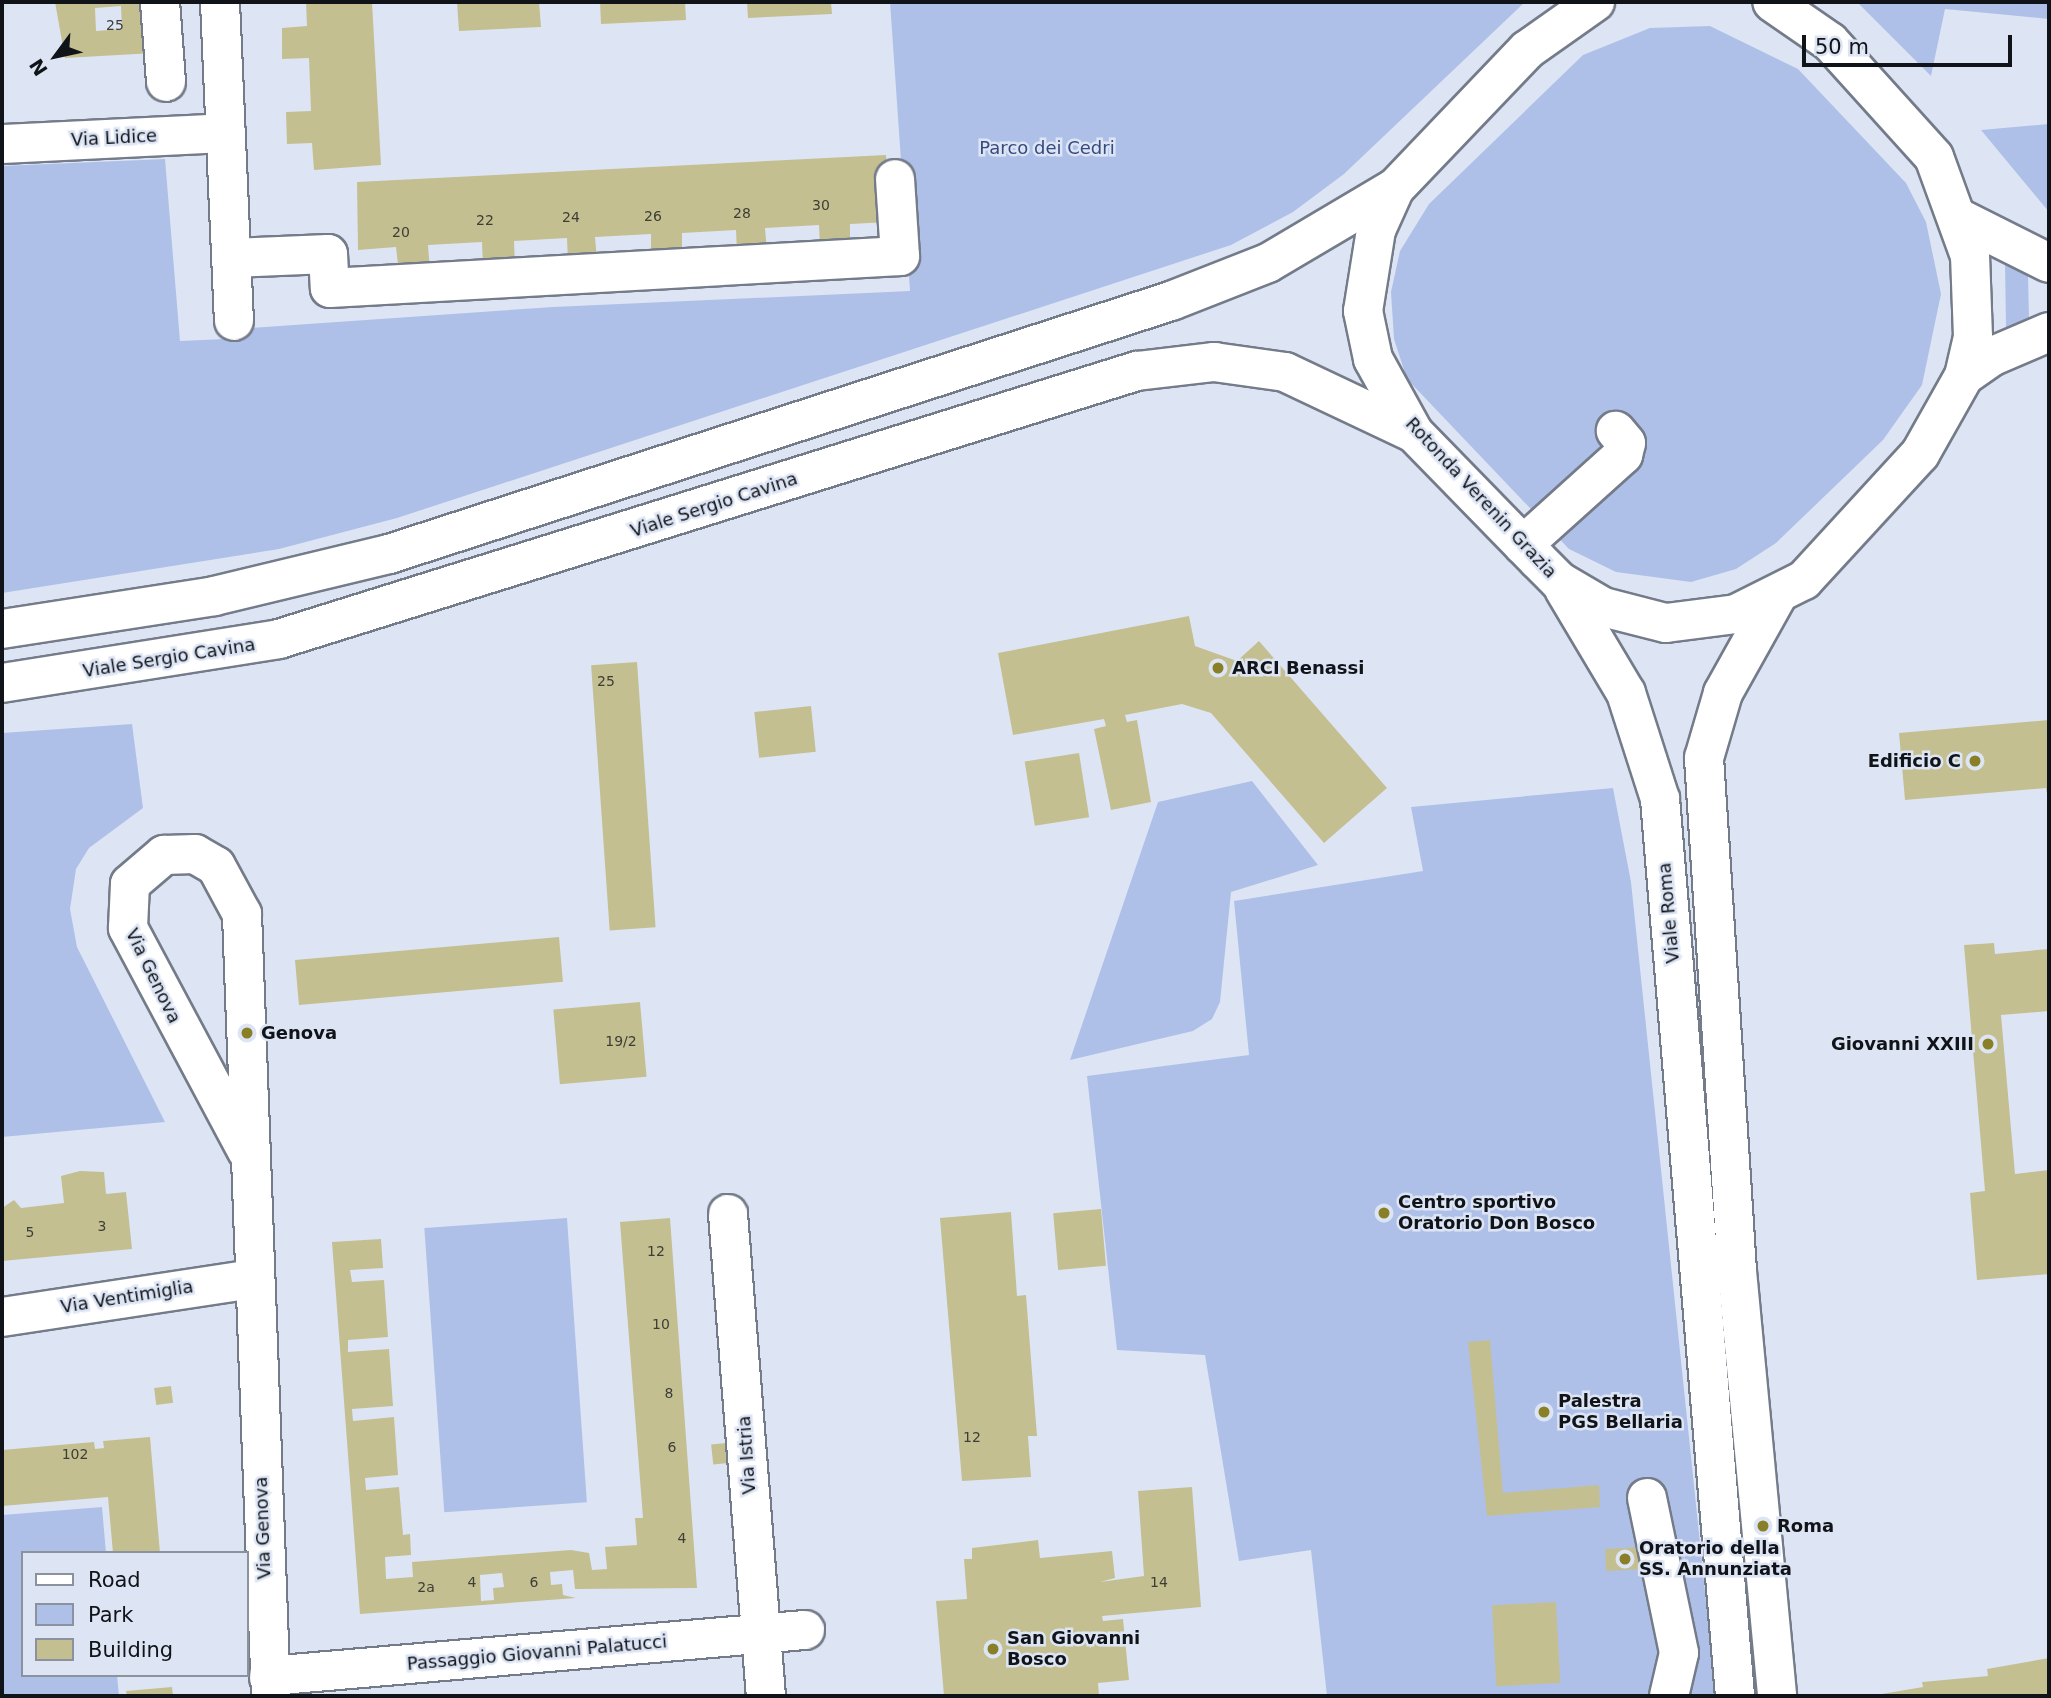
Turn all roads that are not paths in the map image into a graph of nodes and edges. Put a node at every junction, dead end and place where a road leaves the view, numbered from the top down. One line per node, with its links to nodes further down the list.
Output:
1 (160, 2): 9 (main road)
2 (220, 2): 10 (main road)
3 (1563, 2): 8 (main road)
4 (1595, 2): 8 (main road, Rotonda Verenin Grazia)
5 (1772, 2): 7 (main road, Rotonda Verenin Grazia)
6 (1807, 2): 7 (main road)
7 (1830, 42): 14 (main road, Rotonda Verenin Grazia)
8 (1527, 50): 13 (main road, Rotonda Verenin Grazia)
9 (166, 82)
10 (226, 133): 11 (main road, Via Lidice); 15 (main road)
11 (2, 144)
12 (895, 179): 15 (main road)
13 (1395, 188): 21 (main road, Rotonda Verenin Grazia); 25 (main road)
14 (1961, 219): 16 (main road); 19 (main road, Rotonda Verenin Grazia)
15 (232, 258): 17 (main road)
16 (2049, 263)
17 (234, 321)
18 (2049, 332): 19 (main road)
19 (1964, 376): 24 (main road, Rotonda Verenin Grazia)
20 (1616, 431): 22 (main road)
21 (1414, 433): 22 (main road, Rotonda Verenin Grazia); 26 (main road, Viale Sergio Cavina)
22 (1523, 545): 23 (main road, Rotonda Verenin Grazia)
23 (1559, 581): 24 (main road, Rotonda Verenin Grazia); 29 (main road, Viale Roma)
24 (1776, 598): 30 (main road)
25 (2, 629)
26 (2, 683)
27 (247, 1151): 27 (main road, Via Genova); 31 (main road, Via Genova)
28 (729, 1214): 35 (main road, Via Istria)
29 (1698, 1268): 30 (main road); 39 (main road, Viale Roma)
30 (1737, 1271): 40 (main road)
31 (252, 1279): 32 (main road, Via Ventimiglia); 36 (main road, Via Genova)
32 (2, 1317)
33 (1647, 1498): 38 (main road)
34 (805, 1630): 35 (main road, Passaggio Giovanni Palatucci)
35 (761, 1634): 36 (main road, Passaggio Giovanni Palatucci); 37 (main road, Via Istria)
36 (270, 1686)
37 (766, 1696)
38 (1670, 1696)
39 (1735, 1696)
40 (1777, 1696)

